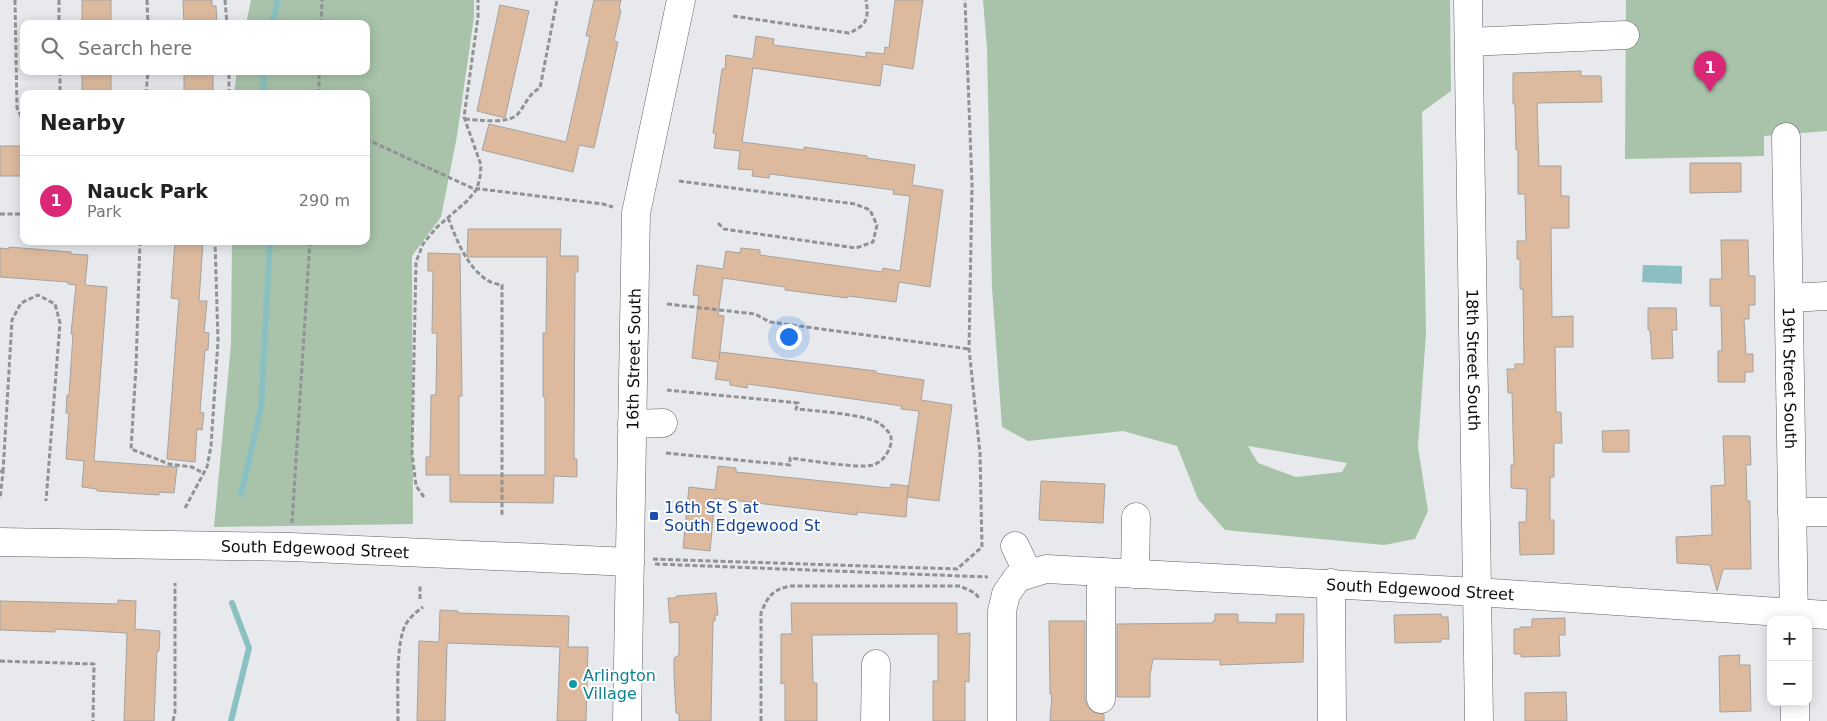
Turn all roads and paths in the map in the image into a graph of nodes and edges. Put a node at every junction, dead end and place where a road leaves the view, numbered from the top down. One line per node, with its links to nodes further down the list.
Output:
1 (15, 0): 27 (path)
2 (59, 0): 13 (path)
3 (147, 0): 14 (path)
4 (225, 0): 15 (path)
5 (322, 0): 16 (path)
6 (478, 0): 28 (path)
7 (557, 0): 28 (path)
8 (681, 0): 33 (street, 16th Street South)
9 (866, 0): 12 (path)
10 (965, 0): 44 (path)
11 (1468, 0): 18 (street, 18th Street South)
12 (733, 16)
13 (59, 20)
14 (148, 20)
15 (227, 20)
16 (321, 20)
17 (1625, 35): 18 (street)
18 (1469, 42): 69 (street, 18th Street South)
19 (60, 75): 23 (path)
20 (148, 75): 24 (path)
21 (229, 75): 25 (path)
22 (319, 75): 26 (path)
23 (60, 90)
24 (146, 90)
25 (228, 90)
26 (319, 90)
27 (20, 114)
28 (465, 120): 32 (path)
29 (1786, 137): 42 (street, 19th Street South)
30 (370, 141): 32 (path)
31 (679, 181): 37 (path)
32 (477, 189): 33 (path); 36 (path)
33 (636, 213): 47 (street, 16th Street South)
34 (0, 214): 35 (path)
35 (20, 214)
36 (448, 218): 51 (path); 57 (path)
37 (716, 222)
38 (140, 245): 50 (path)
39 (215, 245): 50 (path)
40 (310, 245): 61 (path)
41 (1827, 296): 42 (street)
42 (1789, 298): 55 (street, 19th Street South)
43 (667, 304): 44 (path)
44 (969, 349): 62 (path)
45 (667, 390): 48 (path)
46 (664, 423): 47 (street)
47 (632, 424): 62 (street, 16th Street South)
48 (666, 453)
49 (1, 471): 52 (path); 53 (path)
50 (203, 473): 54 (path)
51 (424, 497)
52 (0, 499)
53 (46, 501)
54 (185, 508)
55 (1792, 512): 56 (street); 74 (street, 19th Street South)
56 (1827, 512)
57 (502, 516)
58 (1136, 517): 64 (street)
59 (0, 542): 61 (street, South Edgewood Street)
60 (1015, 546): 65 (street)
61 (290, 547): 62 (street, South Edgewood Street)
62 (644, 562): 65 (path); 82 (street, 16th Street South)
63 (1101, 572): 64 (street, South Edgewood Street); 65 (street, South Edgewood Street); 77 (street)
64 (1135, 574): 67 (street, South Edgewood Street)
65 (1014, 576): 85 (street)
66 (175, 583): 80 (path)
67 (1331, 583): 69 (street, South Edgewood Street); 86 (street)
68 (420, 585): 70 (path)
69 (1477, 592): 74 (street, South Edgewood Street); 87 (street, 18th Street South)
70 (420, 599)
71 (980, 599): 83 (path)
72 (423, 607): 81 (path)
73 (1827, 615): 74 (street, South Edgewood Street)
74 (1794, 616)
75 (0, 662): 79 (path)
76 (876, 664): 84 (street)
77 (1100, 699)
78 (1795, 706): 88 (street)
79 (93, 721)
80 (173, 721)
81 (398, 721)
82 (627, 721)
83 (761, 721)
84 (875, 721)
85 (1002, 721)
86 (1332, 721)
87 (1479, 721)
88 (1796, 721)

